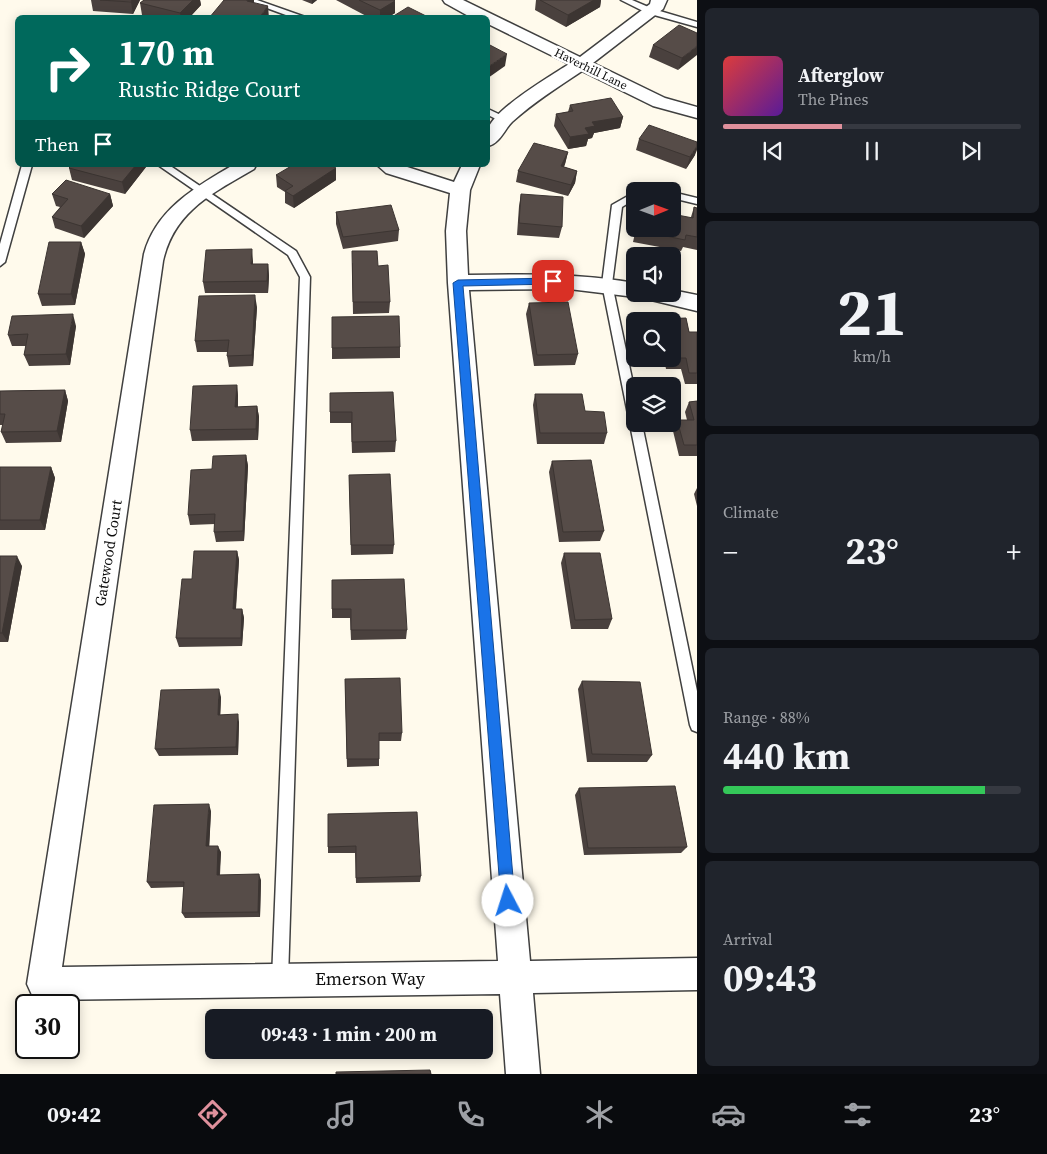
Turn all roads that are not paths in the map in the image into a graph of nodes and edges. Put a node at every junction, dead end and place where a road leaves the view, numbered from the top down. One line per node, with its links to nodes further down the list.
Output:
1 (249, 0): 5 (lane)
2 (451, 0): 6 (street, Haverhill Lane)
3 (625, 0): 4 (lane)
4 (654, 5): 8 (lane); 9 (street)
5 (295, 15)
6 (481, 15)
7 (490, 20): 9 (street, Haverhill Lane)
8 (697, 25)
9 (580, 65): 11 (street, Haverhill Lane); 12 (street)
10 (490, 113): 12 (lane)
11 (697, 113)
12 (504, 120): 13 (street)
13 (490, 138)
14 (26, 167): 24 (lane)
15 (165, 167): 20 (lane)
16 (244, 167): 20 (street, Gatewood Court)
17 (390, 167): 19 (street)
18 (470, 167): 19 (street)
19 (460, 190): 25 (street)
20 (203, 192): 34 (lane); 36 (street, Gatewood Court)
21 (681, 197): 23 (lane)
22 (626, 200): 26 (lane)
23 (697, 201)
24 (0, 262)
25 (458, 283): 26 (street); 35 (street)
26 (607, 284): 27 (street); 30 (lane)
27 (626, 288)
28 (681, 300): 29 (street)
29 (697, 303)
30 (626, 378)
31 (637, 432): 32 (lane)
32 (697, 725)
33 (697, 974): 35 (street, Emerson Way)
34 (280, 978): 35 (street, Emerson Way); 36 (street, Emerson Way)
35 (514, 978): 37 (street)
36 (43, 984)
37 (523, 1074)

